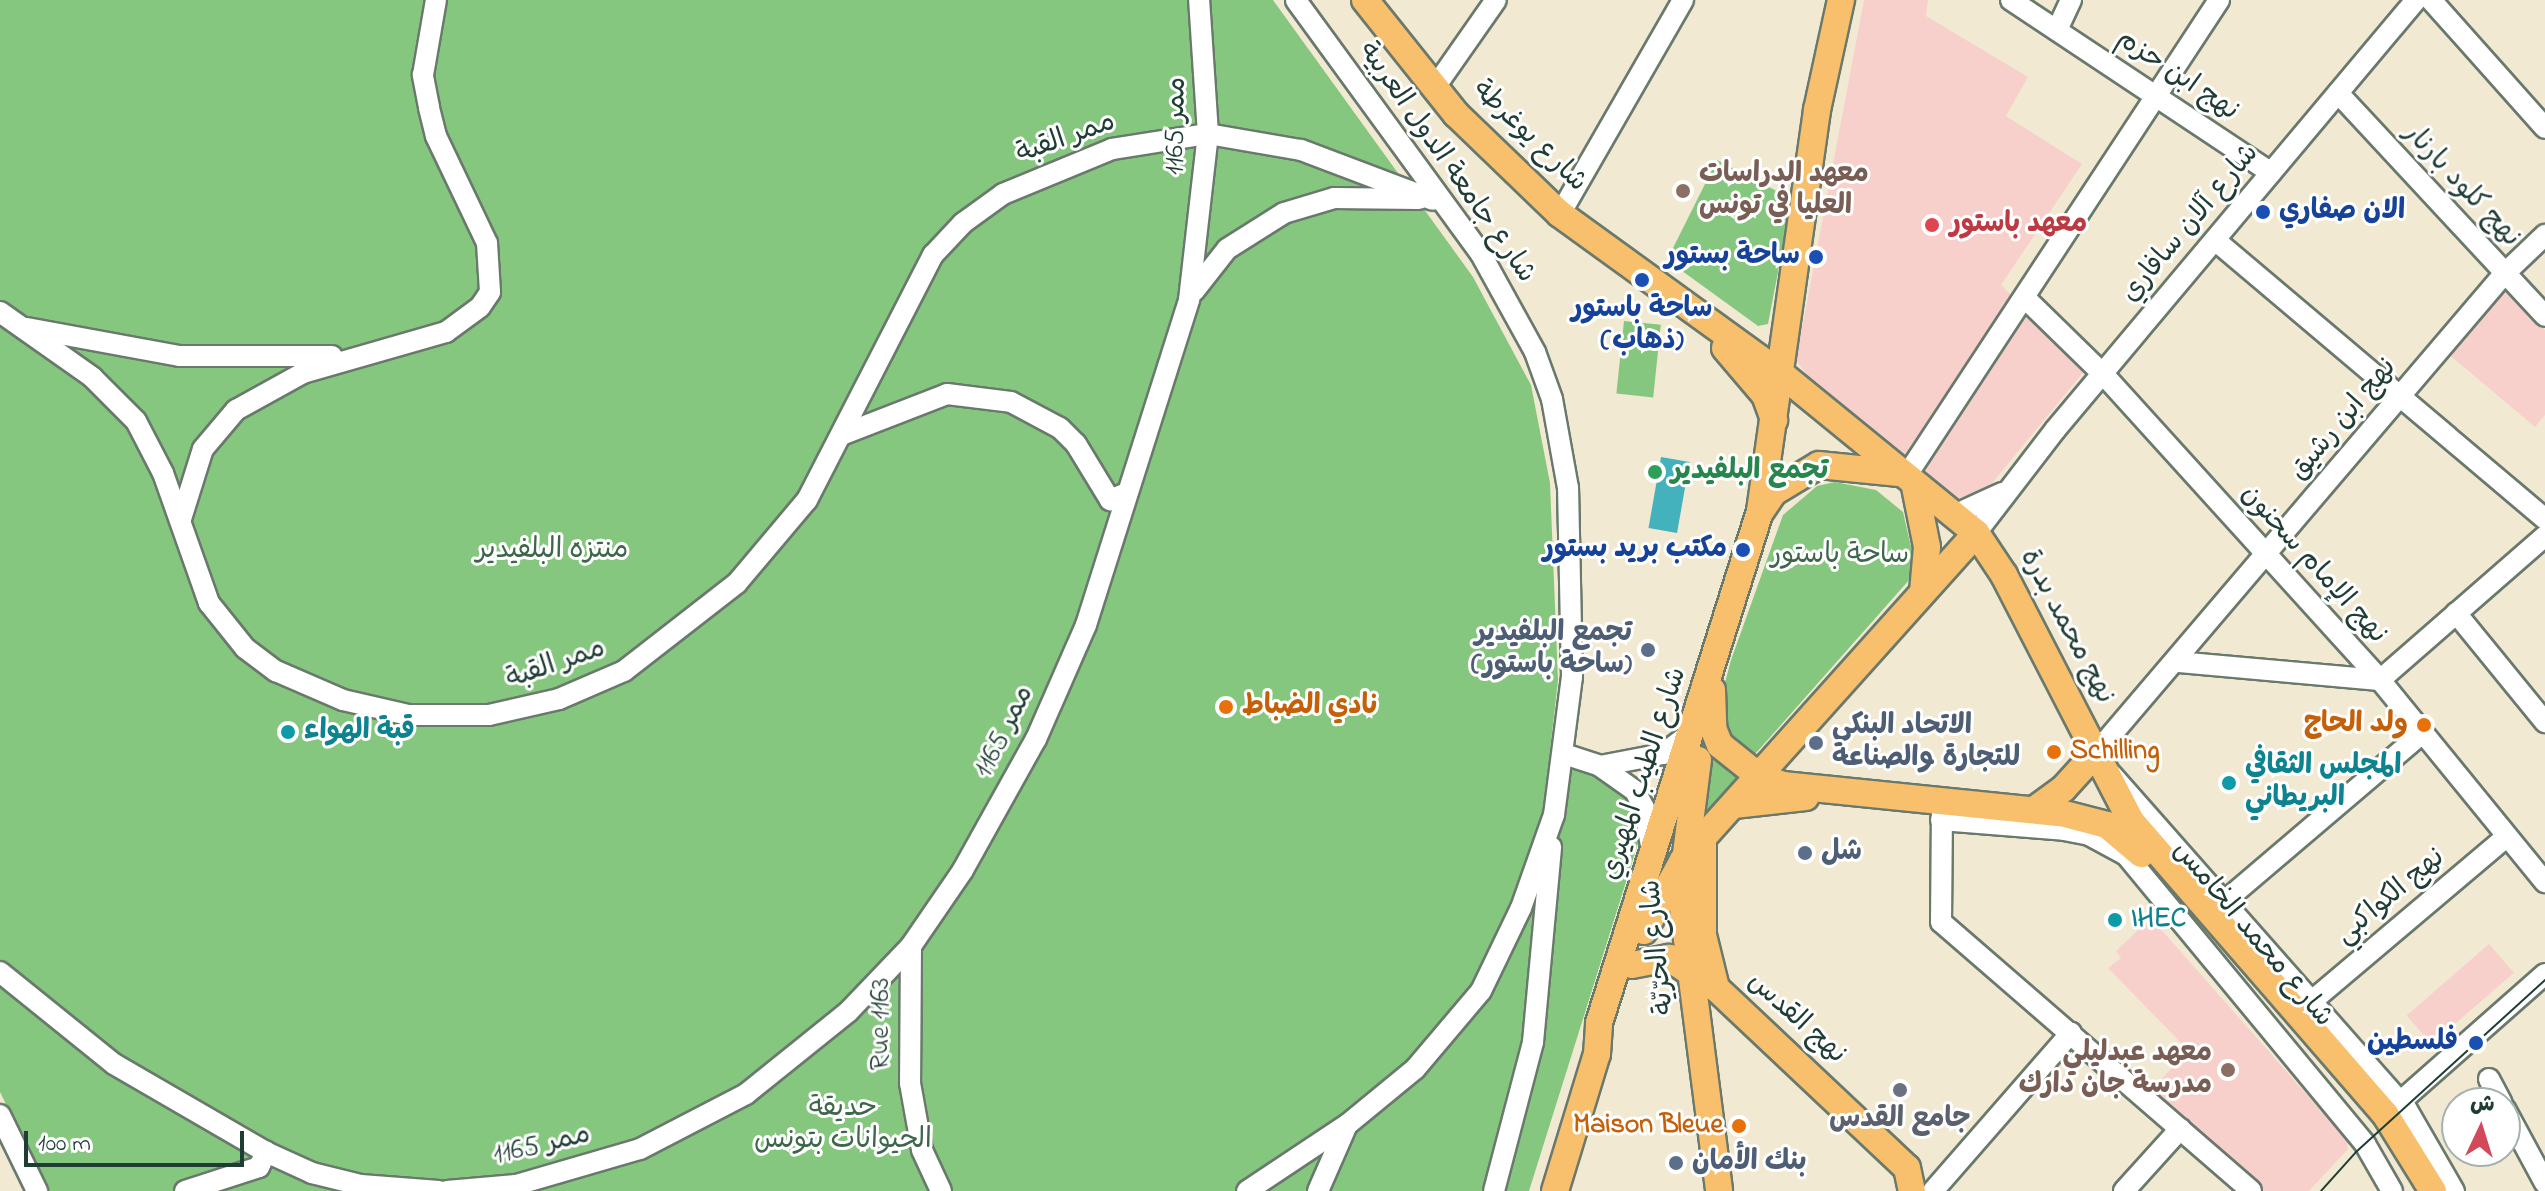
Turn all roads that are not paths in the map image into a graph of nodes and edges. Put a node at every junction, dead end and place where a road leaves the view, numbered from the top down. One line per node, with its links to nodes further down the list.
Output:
1 (436, 0): 30 (street)
2 (1199, 0): 18 (street, ممر 1165)
3 (1296, 0): 20 (street, شارع جامعة الدول العربية)
4 (1365, 0): 14 (main road, شارع يوغرطة)
5 (1496, 0): 14 (street)
6 (1683, 0): 21 (street)
7 (1841, 0): 31 (main road, شارع الطيب المهيري)
8 (2011, 0): 13 (street, نهج ابن حزم)
9 (2071, 0): 13 (street)
10 (2219, 0): 16 (street)
11 (2416, 0): 15 (street, شارع آلان سافاري)
12 (2431, 0): 17 (street)
13 (2057, 30): 16 (street, نهج ابن حزم)
14 (1435, 87): 21 (main road, شارع يوغرطة)
15 (2338, 93): 19 (street, شارع آلان سافاري); 24 (street, نهج كلود بارنار)
16 (2159, 99): 19 (street, نهج ابن حزم); 26 (street)
17 (2545, 128)
18 (1208, 134): 20 (street, ممر القبة); 27 (street, ممر 1165); 35 (street, ممر القبة)
19 (2271, 173): 23 (street, شارع آلان سافاري)
20 (1439, 202): 27 (street); 55 (street, شارع جامعة الدول العربية)
21 (1560, 214): 25 (main road, شارع يوغرطة)
22 (2545, 235): 24 (street, نهج ابن رشيق)
23 (2215, 240): 32 (street, شارع آلان سافاري); 33 (street)
24 (2504, 274): 28 (street, نهج كلود بارنار); 33 (street, نهج ابن رشيق)
25 (1670, 296): 31 (main road, شارع يوغرطة); 34 (main road, شارع يوغرطة)
26 (2025, 298): 32 (street, نهج الإمام سحنون); 36 (street)
27 (1189, 300): 38 (street, ممر 1165)
28 (2545, 316)
29 (5, 319): 30 (street); 41 (street, ممر القبة)
30 (348, 356): 41 (street)
31 (1780, 373): 34 (main road, شارع الطيب المهيري); 36 (main road, شارع يوغرطة)
32 (2103, 374): 37 (street, شارع آلان سافاري); 45 (street, نهج الإمام سحنون)
33 (2400, 396): 42 (street); 45 (street, نهج ابن رشيق)
34 (1776, 425): 39 (main road, شارع الطيب المهيري)
35 (844, 434): 38 (street); 41 (street, ممر القبة)
36 (1906, 479): 39 (main road); 40 (main road, شارع يوغرطة); 46 (main road)
37 (2012, 486): 40 (street); 43 (street, شارع آلان سافاري)
38 (1124, 494): 70 (street, ممر 1165)
39 (1760, 511): 48 (main road, شارع الطيب المهيري)
40 (1952, 516): 43 (main road, شارع يوغرطة)
41 (181, 519)
42 (2545, 519)
43 (1976, 533): 46 (main road); 56 (main road, نهج محمد بدرة)
44 (2545, 536): 47 (street)
45 (2267, 556): 49 (street, نهج ابن رشيق); 50 (street, نهج الإمام سحنون)
46 (1923, 592): 58 (main road)
47 (2456, 613): 50 (street); 52 (street)
48 (1719, 643): 51 (main road, شارع الحرّيّة); 53 (main road, شارع الطيب المهيري)
49 (2178, 662): 50 (street); 56 (street, نهج ابن رشيق)
50 (2380, 680): 54 (street, نهج الإمام سحنون)
51 (1711, 698): 58 (main road); 67 (main road, شارع الحرّيّة)
52 (2545, 722)
53 (1690, 734): 57 (street); 66 (main road, شارع الطيب المهيري)
54 (2421, 734): 65 (street, نهج الإمام سحنون); 69 (street)
55 (1564, 754): 57 (street); 63 (street, شارع جامعة الدول العربية)
56 (2098, 761): 61 (main road); 69 (street); 82 (main road, شارع محمد الخامس)
57 (1600, 766): 66 (street)
58 (1760, 777): 59 (main road); 60 (main road)
59 (1832, 794): 60 (main road); 62 (main road, شارع محمد الخامس)
60 (1734, 805): 64 (main road)
61 (2034, 810): 62 (main road, شارع محمد الخامس); 104 (main road, شارع محمد الخامس)
62 (1942, 811): 78 (street); 103 (street)
63 (1554, 815): 84 (street); 98 (street)
64 (1703, 837): 67 (main road); 76 (main road, نهج القدس)
65 (2506, 837): 68 (street, نهج الإمام سحنون); 75 (street, نهج الكواكبي)
66 (1653, 855): 79 (main road, شارع الطيب المهيري)
67 (1683, 860): 71 (main road); 73 (main road, شارع الحرّيّة)
68 (2545, 882)
69 (2225, 901): 75 (street)
70 (911, 946): 94 (street, ممر 1165); 95 (street, Rue 1163)
71 (1632, 965): 73 (main road); 79 (main road)
72 (0, 972): 87 (street)
73 (1690, 972): 77 (main road, شارع الحرّيّة)
74 (2545, 974): 82 (street)
75 (2312, 1001): 82 (street)
76 (1728, 1004): 77 (main road); 88 (main road, نهج القدس)
77 (1698, 1021): 100 (main road, شارع الحرّيّة)
78 (2071, 1033): 85 (street); 91 (street)
79 (1597, 1054): 99 (main road, شارع الطيب المهيري)
80 (2489, 1079): 81 (street)
81 (2493, 1087)
82 (2393, 1108): 105 (main road, شارع محمد الخامس); 106 (street)
83 (0, 1115): 90 (street)
84 (1348, 1124): 96 (street); 97 (street)
85 (2180, 1129): 101 (street); 102 (street)
86 (2521, 1139): 89 (street)
87 (266, 1152): 92 (street); 93 (street)
88 (1909, 1179): 91 (street, نهج القدس)
89 (2545, 1183)
90 (31, 1187)
91 (1942, 1188)
92 (185, 1191)
93 (439, 1191)
94 (447, 1191)
95 (941, 1191)
96 (1247, 1191)
97 (1318, 1191)
98 (1494, 1191)
99 (1555, 1191)
100 (1719, 1191)
101 (2124, 1191)
102 (2251, 1191)
103 (2392, 1191)
104 (2415, 1191)
105 (2433, 1191)
106 (2454, 1191)

